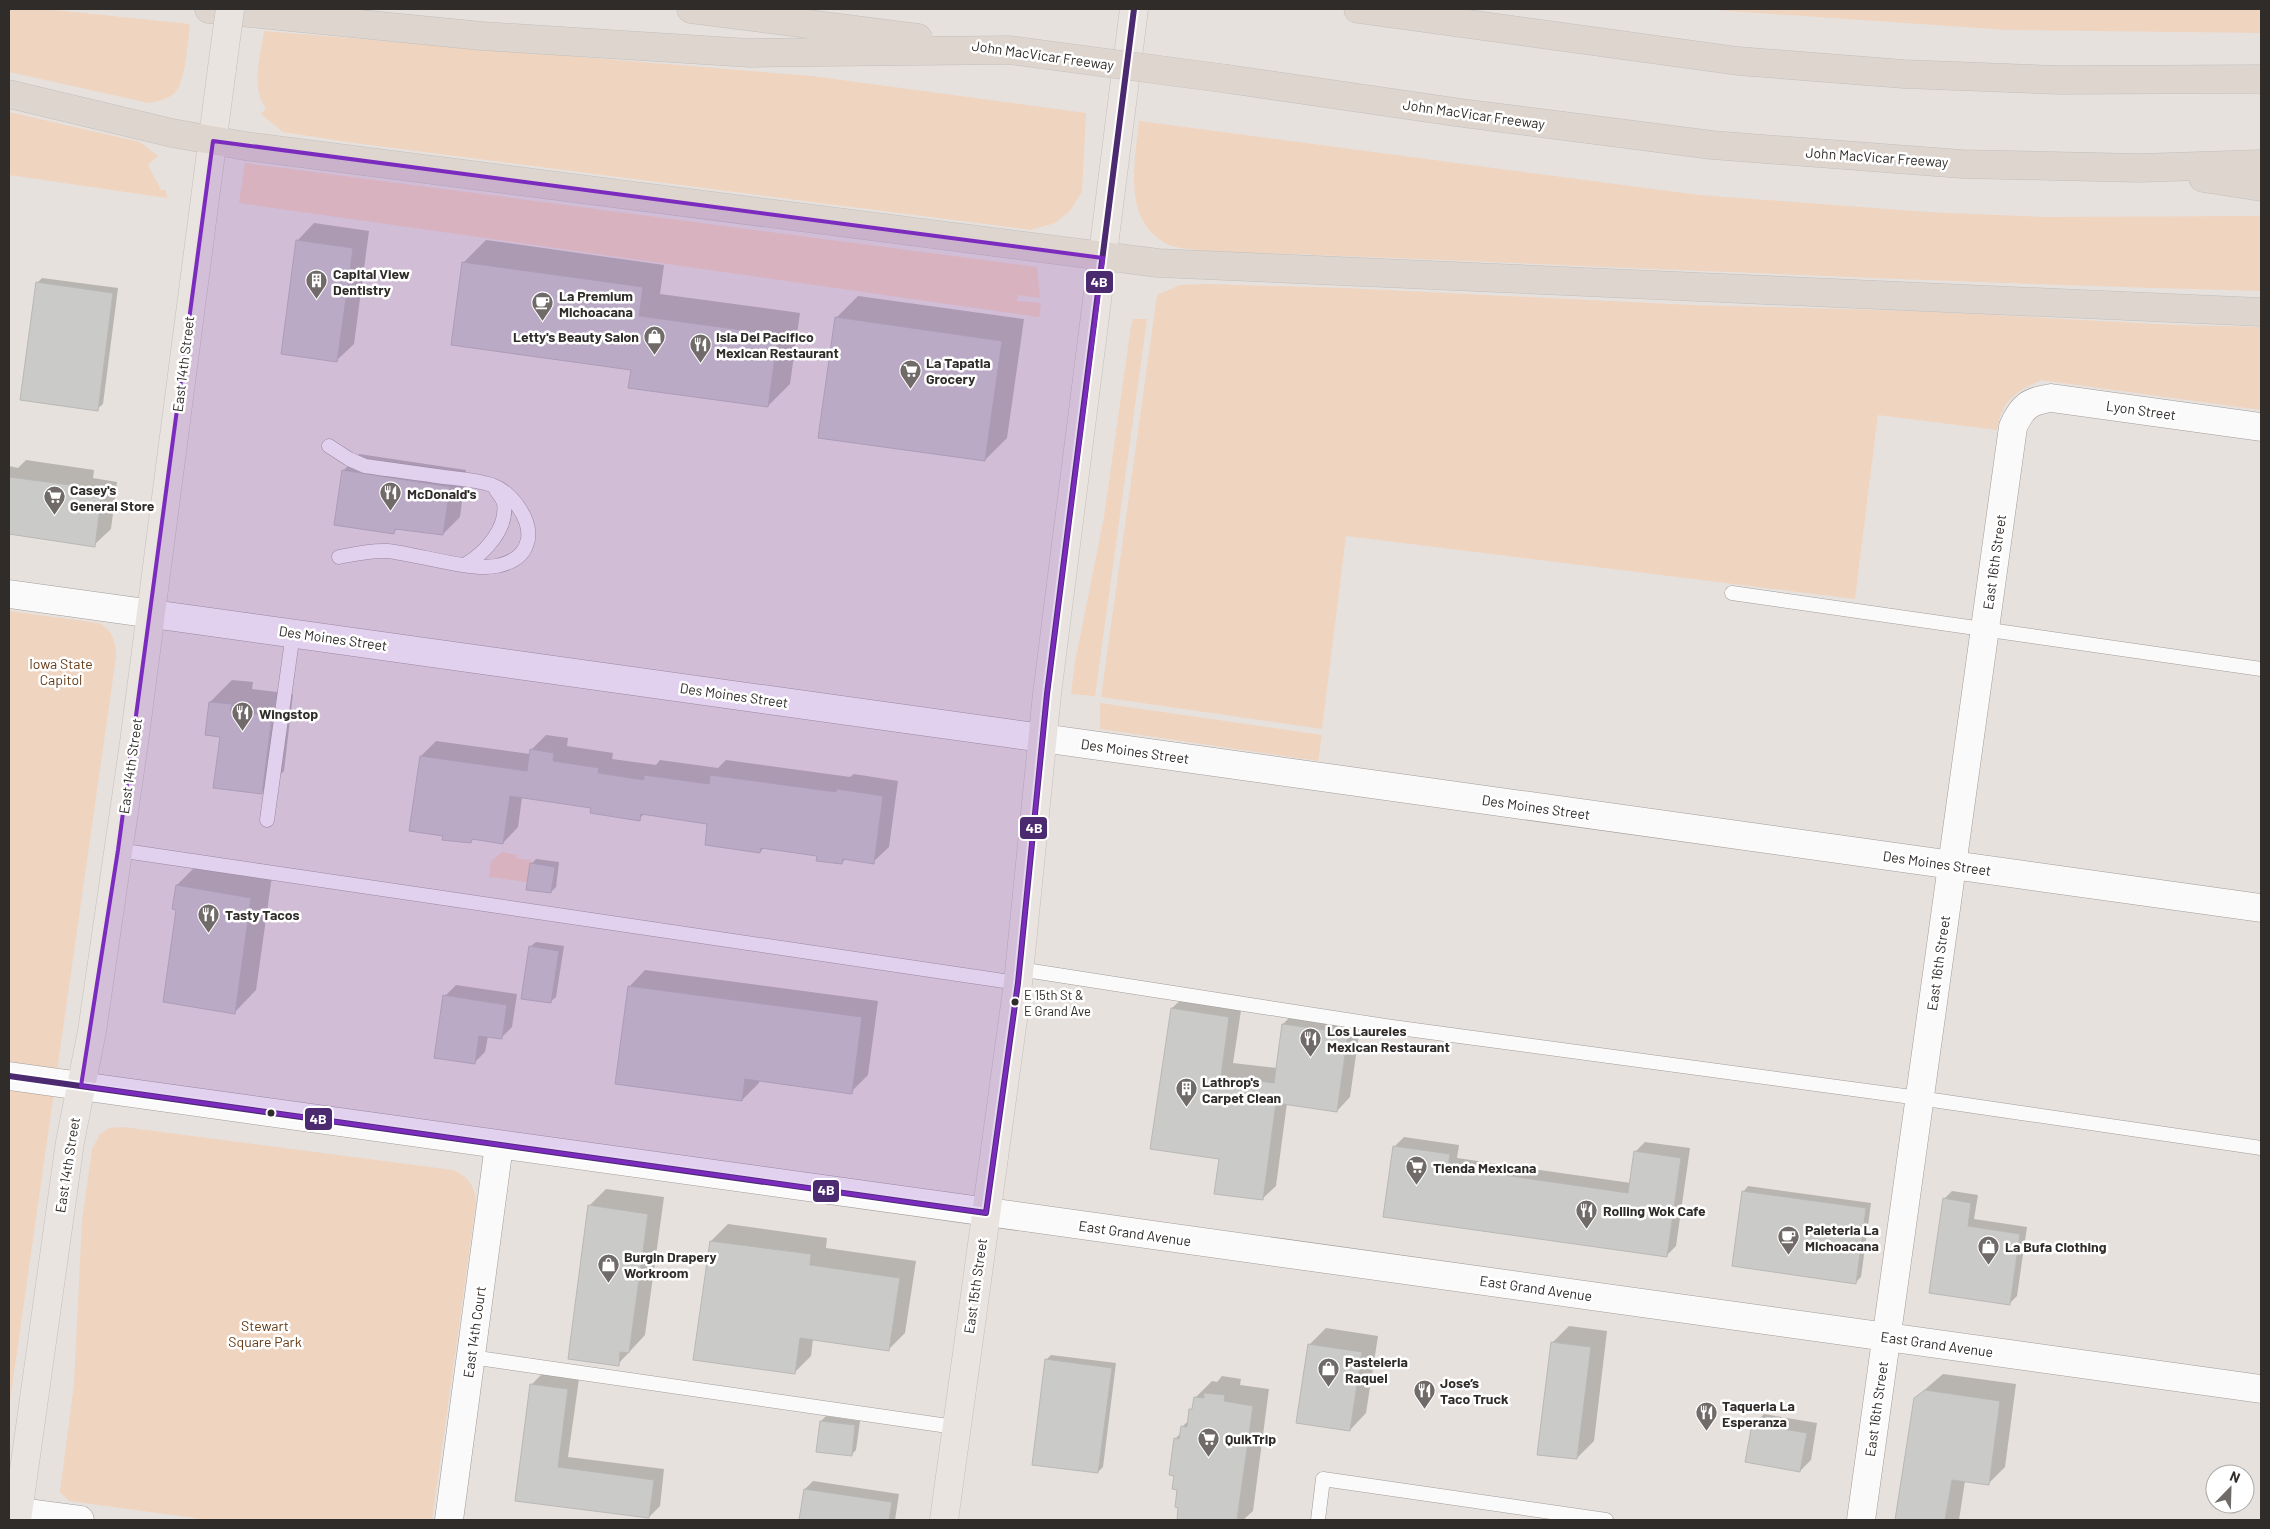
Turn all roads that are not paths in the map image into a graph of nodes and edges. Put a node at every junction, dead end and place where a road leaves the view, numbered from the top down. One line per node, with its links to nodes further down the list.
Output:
1 (209, 9): 6 (highway)
2 (230, 9): 11 (main road, East 14th Street, bridge)
3 (691, 9): 6 (highway, John MacVicar Freeway)
4 (1134, 9): 15 (main road, East 15th Street)
5 (1358, 9): 8 (highway)
6 (1009, 50): 13 (highway, John MacVicar Freeway, bridge)
7 (2261, 69): 8 (highway)
8 (2140, 80): 9 (highway)
9 (2261, 80)
10 (9, 94): 11 (highway)
11 (213, 141): 15 (highway); 25 (main road, East 14th Street)
12 (2261, 164): 13 (highway, John MacVicar Freeway)
13 (2140, 168): 14 (highway)
14 (2261, 187)
15 (1103, 258): 16 (highway); 29 (main road, East 15th Street)
16 (2261, 312)
17 (2024, 408): 18 (street, Lyon Street); 26 (street, East 16th Street)
18 (2261, 427)
19 (329, 446): 20 (lane)
20 (494, 486): 22 (lane); 22 (lane)
21 (338, 557): 22 (lane)
22 (466, 564)
23 (9, 594): 25 (street, Des Moines Street)
24 (1732, 594): 26 (lane)
25 (151, 613): 27 (street, Des Moines Street); 31 (main road, East 14th Street)
26 (1985, 630): 28 (lane); 32 (street, East 16th Street)
27 (293, 633): 29 (street, Des Moines Street); 30 (lane)
28 (2261, 669)
29 (1042, 739): 32 (street, Des Moines Street); 34 (main road, East 15th Street)
30 (267, 820)
31 (118, 850): 34 (lane); 36 (main road, East 14th Street)
32 (1952, 866): 33 (street, Des Moines Street); 37 (street, East 16th Street)
33 (2261, 908)
34 (1019, 976): 37 (lane); 40 (main road, East 15th Street)
35 (9, 1076): 36 (street, East Grand Avenue)
36 (81, 1086): 38 (street, East Grand Avenue); 45 (main road, East 14th Street)
37 (1920, 1098): 39 (lane); 41 (street, East 16th Street)
38 (499, 1145): 40 (street, East Grand Avenue); 42 (street, East 14th Court)
39 (2261, 1148)
40 (986, 1213): 41 (street, East Grand Avenue); 44 (main road, East 15th Street)
41 (1886, 1336): 43 (street, East Grand Avenue); 51 (street, East 16th Street)
42 (471, 1357): 44 (lane); 47 (street, East 14th Court)
43 (2261, 1389)
44 (955, 1427): 48 (main road, East 15th Street)
45 (18, 1516): 46 (street)
46 (80, 1520)
47 (449, 1520)
48 (944, 1520)
49 (1318, 1520): 50 (lane)
50 (1606, 1520)
51 (1861, 1520)

